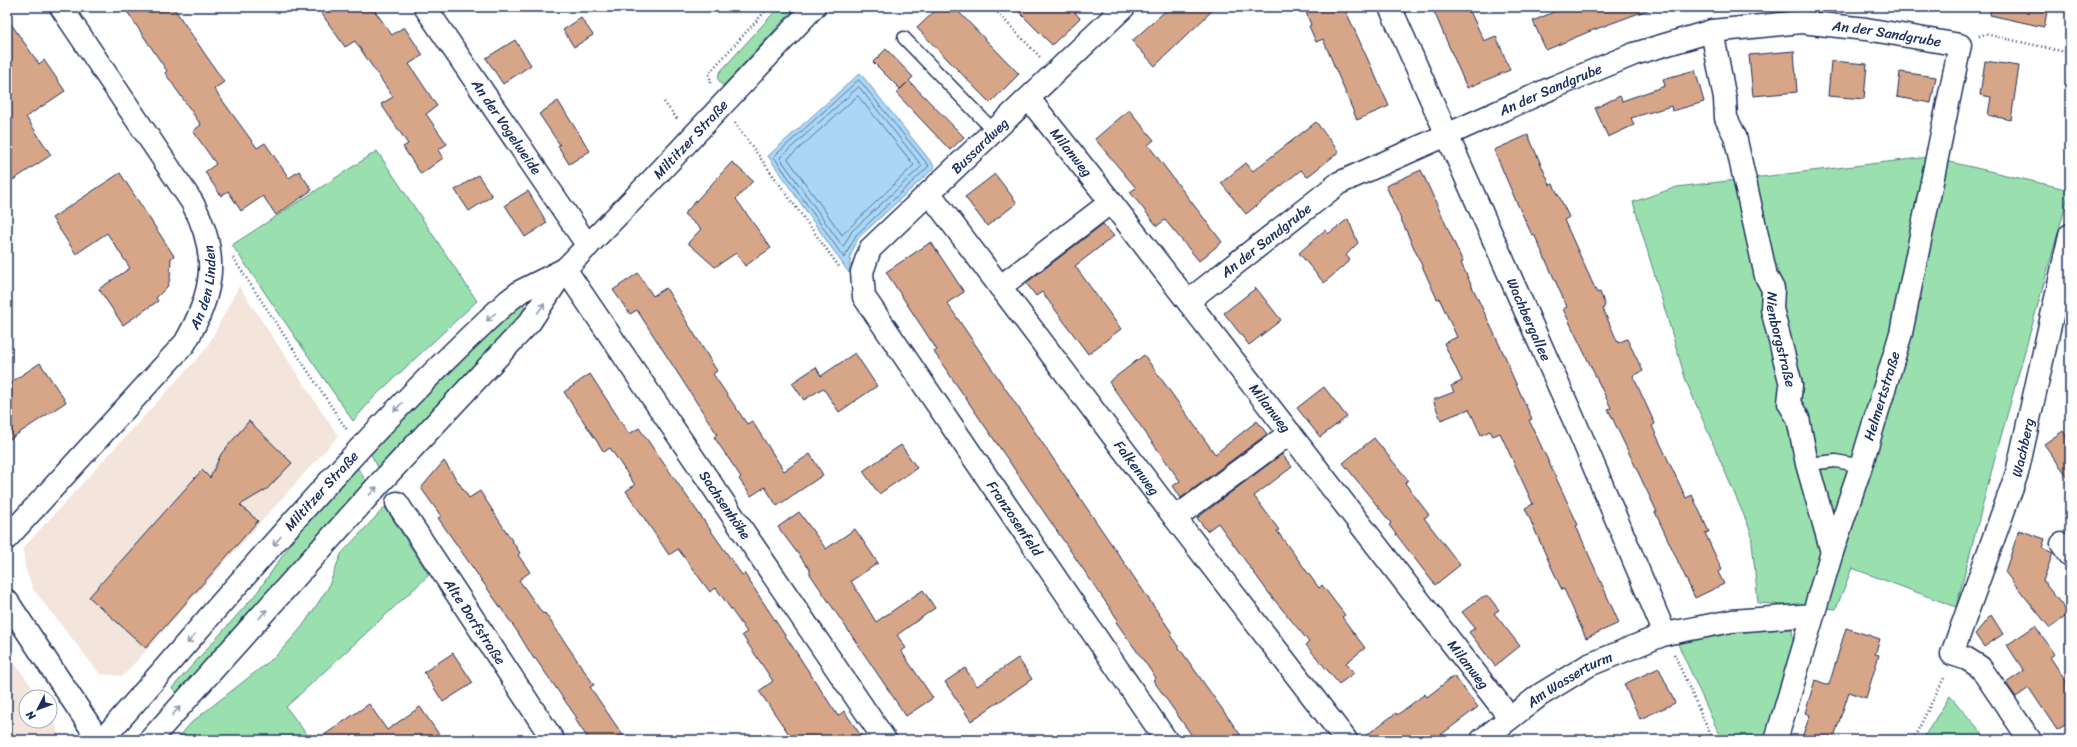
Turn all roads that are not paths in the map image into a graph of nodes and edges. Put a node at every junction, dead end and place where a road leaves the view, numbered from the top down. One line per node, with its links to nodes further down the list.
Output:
1 (60, 7): 25 (street, An den Linden)
2 (425, 7): 15 (street, An der Vogelweide)
3 (814, 7): 15 (street, Miltitzer Straße)
4 (1124, 7): 9 (street, Bussardweg)
5 (1390, 7): 11 (street, Wachbergallee)
6 (1712, 31): 8 (street, An der Sandgrube); 11 (street, An der Sandgrube); 21 (street, Nienborgstraße)
7 (904, 38): 10 (lane)
8 (1960, 45): 22 (street, Helmertstraße)
9 (1029, 99): 10 (street, Bussardweg); 13 (street, Milanweg)
10 (995, 132): 12 (street, Bussardweg)
11 (1447, 136): 19 (street, An der Sandgrube); 29 (street, Wachbergallee)
12 (930, 194): 17 (street, Falkenweg); 18 (street, Bussardweg)
13 (1112, 202): 17 (street); 19 (street, Milanweg)
14 (2070, 234): 39 (street, Wachberg)
15 (588, 246): 16 (street, Miltitzer Straße)
16 (565, 269): 31 (street, Miltitzer Straße, one-way to 31); 32 (street, Miltitzer Straße, one-way to 16); 34 (street, Sachsenhöhe)
17 (1000, 287): 24 (street, Falkenweg)
18 (864, 294): 35 (street, Franzosenfeld)
19 (1188, 300): 20 (street, Milanweg)
20 (1290, 433): 24 (street); 30 (street, Milanweg)
21 (1807, 464): 22 (lane); 26 (street, Nienborgstraße)
22 (1861, 466): 26 (street, Helmertstraße)
23 (396, 503): 33 (street, Alte Dorfstraße)
24 (1175, 518): 36 (street, Falkenweg)
25 (7, 538)
26 (1832, 552): 28 (street, Helmertstraße)
27 (7, 601): 31 (street)
28 (1813, 614): 29 (street, Am Wasserturm); 38 (street, Helmertstraße)
29 (1665, 634): 30 (street, Am Wasserturm)
30 (1510, 718): 37 (street, Am Wasserturm)
31 (100, 740)
32 (150, 740)
33 (553, 740)
34 (884, 740)
35 (1166, 740)
36 (1346, 740)
37 (1482, 740)
38 (1776, 740)
39 (2030, 740)

